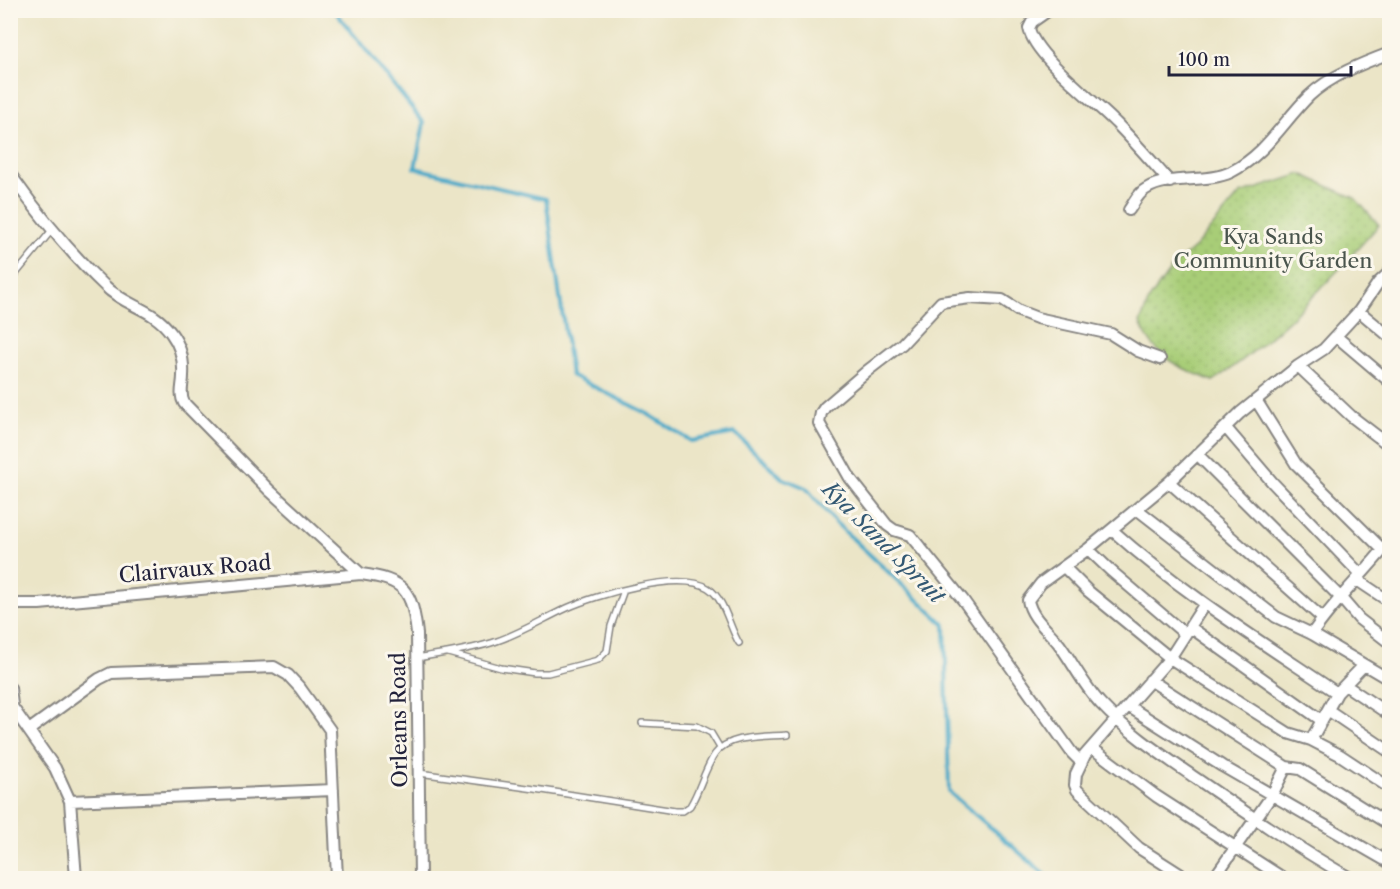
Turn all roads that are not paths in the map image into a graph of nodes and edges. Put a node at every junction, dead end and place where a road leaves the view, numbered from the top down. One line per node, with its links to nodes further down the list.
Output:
1 (1049, 10): 4 (street)
2 (1389, 53): 4 (street)
3 (10, 174): 6 (street)
4 (1170, 182): 5 (street)
5 (1129, 210)
6 (52, 230): 8 (lane); 25 (street)
7 (1389, 274): 9 (street)
8 (10, 281)
9 (1359, 311): 10 (street); 11 (street)
10 (1337, 337): 13 (street); 14 (street)
11 (1389, 337)
12 (1160, 359): 59 (street)
13 (1298, 366): 15 (street); 17 (street)
14 (1389, 382)
15 (1256, 400): 16 (street); 23 (street)
16 (1226, 428): 18 (street); 27 (street)
17 (1389, 447)
18 (1198, 455): 19 (street); 29 (street)
19 (1169, 482): 20 (street); 33 (street)
20 (1138, 510): 21 (street); 35 (street)
21 (1112, 530): 22 (street); 32 (street)
22 (1088, 549): 24 (street); 34 (street)
23 (1386, 552): 27 (street)
24 (1064, 567): 40 (street); 50 (street)
25 (361, 574): 26 (street, Clairvaux Road); 31 (street, Clairvaux Road)
26 (382, 577): 39 (street, Orleans Road)
27 (1359, 578): 29 (street); 30 (street)
28 (624, 590): 36 (lane); 38 (lane); 38 (lane)
29 (1341, 598): 33 (street); 37 (street)
30 (1389, 602)
31 (10, 604)
32 (1204, 605): 34 (street); 45 (street)
33 (1322, 618): 35 (street)
34 (1187, 631): 40 (street); 51 (street)
35 (1312, 634): 41 (street)
36 (739, 643)
37 (1389, 643)
38 (446, 653): 39 (lane)
39 (417, 658): 61 (street, Orleans Road)
40 (1170, 658): 43 (street); 55 (street)
41 (1364, 665): 42 (street); 45 (street)
42 (1389, 680)
43 (1150, 681): 47 (street); 60 (street)
44 (10, 688): 46 (street)
45 (1341, 689): 48 (street); 49 (street)
46 (11, 705): 53 (street)
47 (1128, 706): 50 (street); 64 (street)
48 (1328, 710): 51 (street); 58 (street)
49 (1389, 715)
50 (1117, 719): 57 (street); 66 (street)
51 (1321, 720): 55 (street)
52 (642, 723): 56 (lane)
53 (29, 730): 63 (street); 65 (street)
54 (787, 735): 56 (lane)
55 (1311, 740): 62 (street)
56 (720, 748): 61 (lane)
57 (1092, 748): 59 (street); 68 (street)
58 (1389, 752)
59 (1081, 762): 73 (street)
60 (1286, 767): 64 (street); 67 (street)
61 (419, 773): 72 (street, Orleans Road)
62 (1389, 788)
63 (333, 790): 65 (street); 71 (street)
64 (1272, 795): 66 (street); 69 (street)
65 (70, 801): 70 (street)
66 (1256, 819): 68 (street); 76 (street)
67 (1389, 825)
68 (1236, 847): 74 (street); 75 (street)
69 (1389, 863)
70 (76, 879)
71 (337, 879)
72 (420, 879)
73 (1186, 879)
74 (1214, 879)
75 (1283, 879)
76 (1350, 879)

